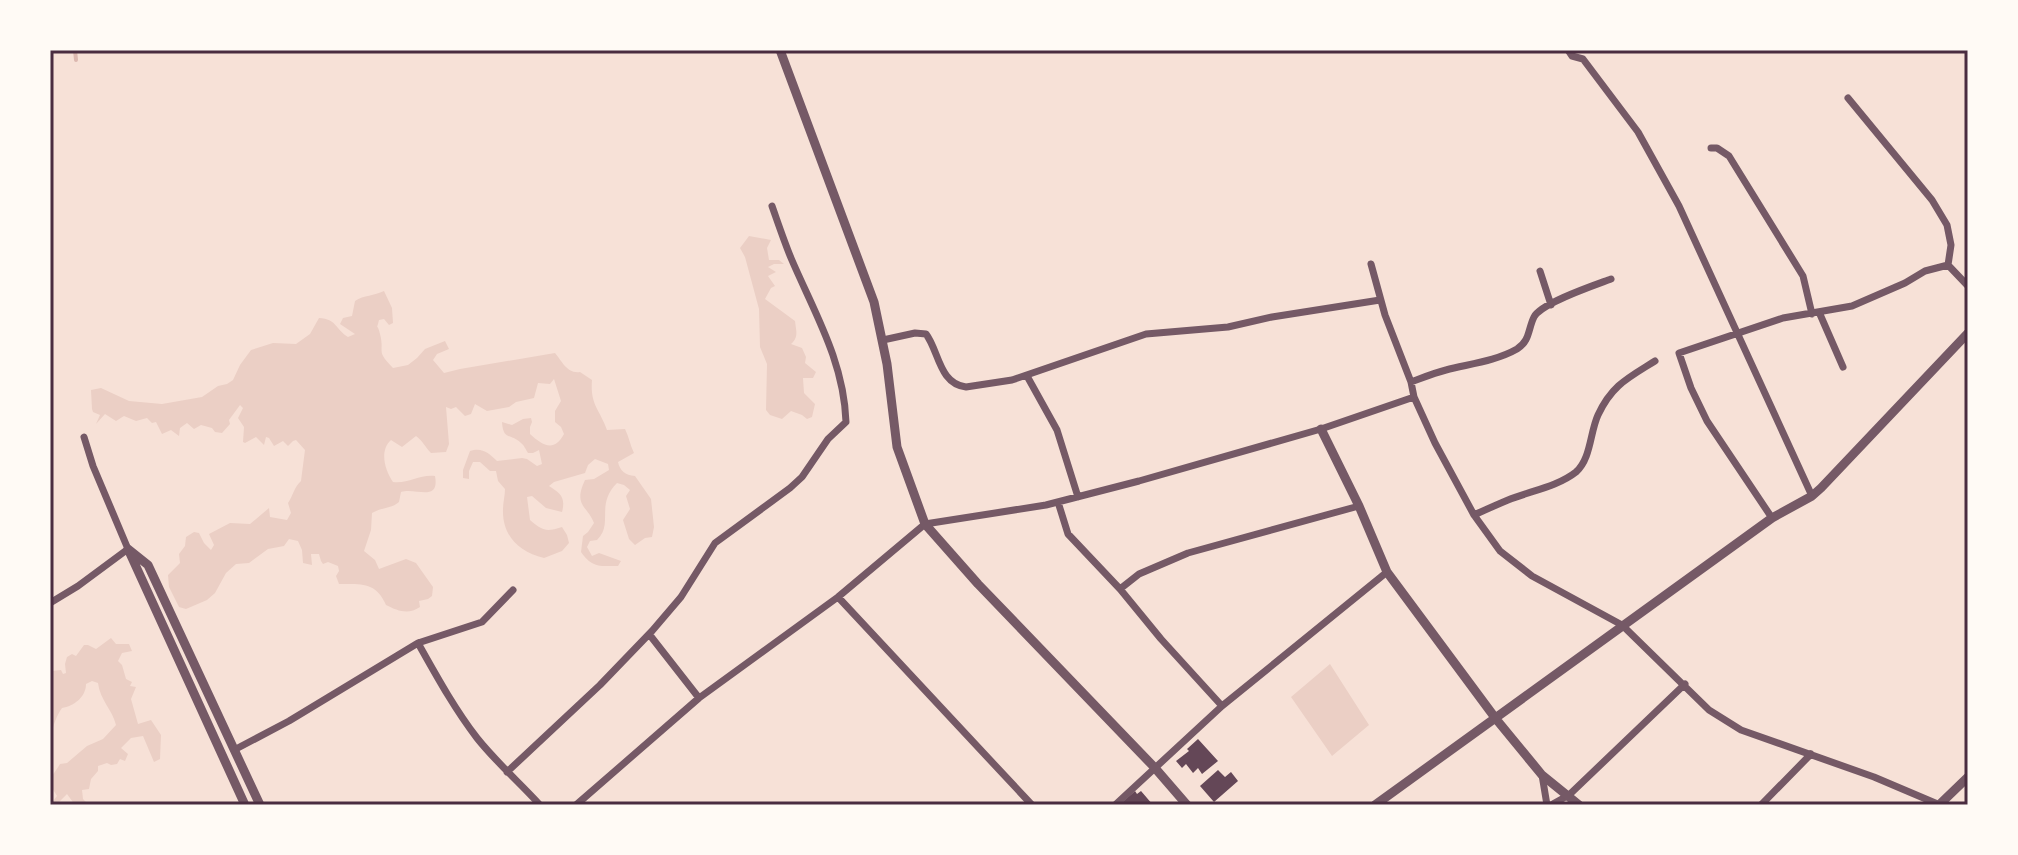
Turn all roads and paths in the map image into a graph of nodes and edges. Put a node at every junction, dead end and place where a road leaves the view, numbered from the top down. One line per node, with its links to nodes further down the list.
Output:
1 (780, 50): 16 (street)
2 (1568, 50): 14 (street)
3 (1848, 98): 7 (street)
4 (1711, 148): 13 (street)
5 (772, 206): 38 (street)
6 (1371, 264): 11 (street)
7 (1948, 265): 10 (street); 13 (street)
8 (1540, 271): 12 (street)
9 (1611, 279): 12 (street)
10 (1968, 286)
11 (1380, 300): 19 (street); 20 (street)
12 (1551, 305): 20 (street)
13 (1815, 313): 14 (street); 18 (street)
14 (1739, 333): 24 (street); 29 (street)
15 (1968, 333): 24 (street)
16 (883, 340): 19 (street); 30 (street)
17 (1655, 361): 28 (street)
18 (1843, 367)
19 (1027, 376): 25 (street)
20 (1411, 382): 21 (street)
21 (1414, 397): 22 (street); 28 (street)
22 (1321, 429): 25 (street); 27 (street)
23 (84, 437): 31 (street)
24 (1812, 496): 29 (street)
25 (1078, 497): 26 (street)
26 (1058, 502): 30 (street); 33 (street)
27 (1359, 506): 32 (street); 33 (street)
28 (1474, 515): 37 (street)
29 (1772, 518): 37 (street)
30 (925, 524): 35 (street); 46 (street)
31 (128, 549): 36 (street); 44 (street); 51 (street)
32 (1387, 572): 42 (street); 43 (street)
33 (1120, 589): 42 (street)
34 (513, 590): 39 (street)
35 (838, 597): 41 (street); 55 (street)
36 (50, 603)
37 (1622, 625): 40 (street); 43 (street)
38 (649, 634): 41 (street); 47 (street)
39 (418, 643): 44 (street); 47 (street)
40 (1685, 684): 45 (street); 50 (street)
41 (699, 698): 54 (street)
42 (1222, 706): 46 (street)
43 (1496, 719): 48 (street); 58 (street)
44 (234, 750): 52 (street)
45 (1811, 754): 61 (street); 62 (street)
46 (1155, 768): 56 (street); 57 (street)
47 (507, 772): 53 (street)
48 (1542, 775): 50 (street); 59 (street)
49 (1968, 777): 62 (street)
50 (1569, 795): 59 (street); 60 (street)
51 (245, 805)
52 (260, 805)
53 (540, 805)
54 (576, 805)
55 (1032, 805)
56 (1115, 805)
57 (1187, 805)
58 (1375, 805)
59 (1549, 805)
60 (1579, 805)
61 (1761, 805)
62 (1939, 805)

